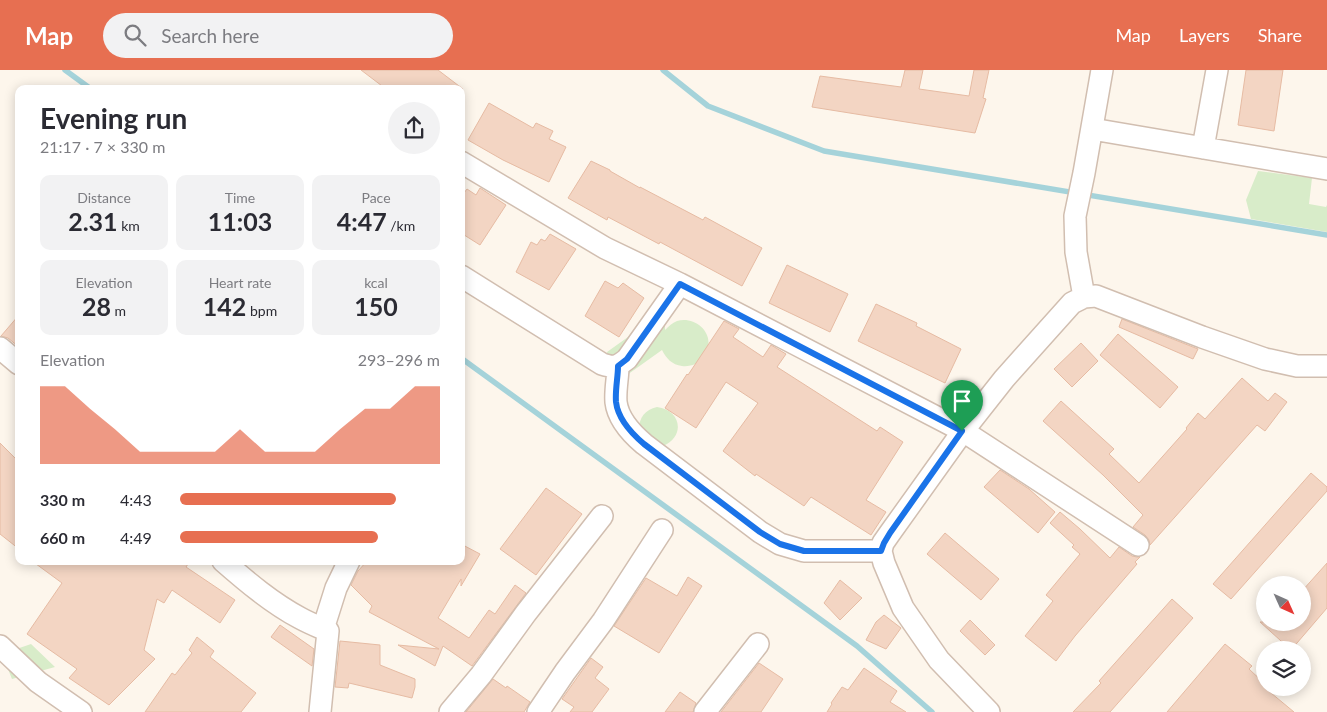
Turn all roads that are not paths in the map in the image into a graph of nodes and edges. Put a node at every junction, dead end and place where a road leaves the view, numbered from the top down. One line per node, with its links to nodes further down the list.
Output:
1 (1102, 70): 3 (street)
2 (1216, 70): 4 (street)
3 (1092, 129): 4 (street); 9 (street)
4 (1203, 148): 6 (street)
5 (465, 165): 8 (street)
6 (1327, 169)
7 (465, 278): 10 (street)
8 (680, 284): 10 (street); 12 (street)
9 (1084, 297): 11 (street); 12 (street)
10 (618, 366): 16 (street)
11 (1327, 366)
12 (962, 431): 15 (street); 16 (street)
13 (602, 516): 24 (street)
14 (662, 530): 25 (street)
15 (1138, 545)
16 (881, 551): 27 (street)
17 (227, 565): 19 (street)
18 (348, 565): 19 (street)
19 (328, 631): 23 (street)
20 (758, 644): 26 (street)
21 (0, 646): 22 (street)
22 (81, 712)
23 (320, 712)
24 (450, 712)
25 (538, 712)
26 (705, 712)
27 (989, 712)

